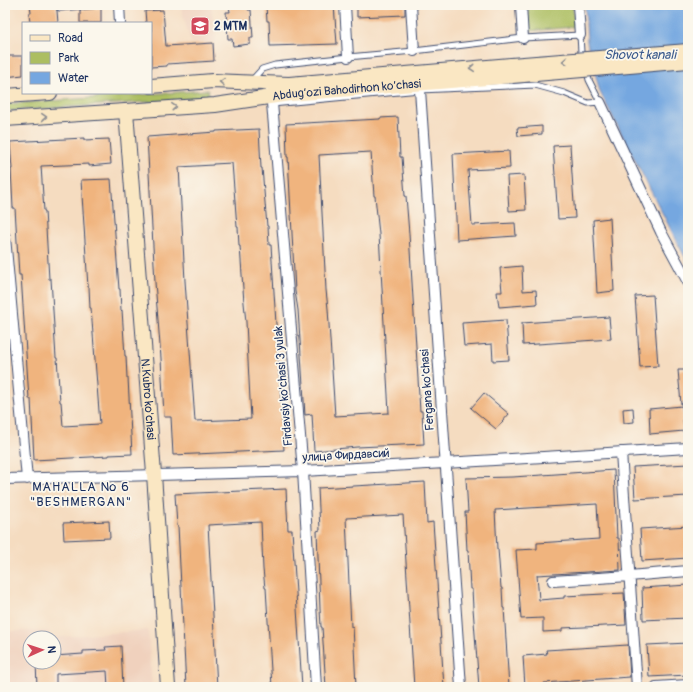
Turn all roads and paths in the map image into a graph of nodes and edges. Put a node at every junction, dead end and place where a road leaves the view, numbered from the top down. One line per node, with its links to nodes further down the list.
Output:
1 (94, 5): 7 (lane)
2 (119, 5): 8 (street)
3 (345, 5): 13 (street)
4 (411, 5): 11 (street)
5 (521, 5): 10 (street)
6 (578, 5): 9 (street)
7 (60, 8)
8 (120, 22)
9 (580, 35): 10 (lane); 22 (lane)
10 (523, 38): 11 (lane)
11 (414, 51): 13 (lane)
12 (688, 51): 15 (main road, Abdug’ozi Bahodirhon ko’chasi, one-way to 15, bridge)
13 (348, 57): 16 (lane)
14 (688, 61): 15 (main road, Abdug’ozi Bahodirhon ko’chasi, bridge)
15 (511, 70): 20 (main road, Abdug’ozi Bahodirhon ko’chasi)
16 (248, 83): 17 (main road, Abdug’ozi Bahodirhon ko’chasi, one-way to 17); 20 (main road, Abdug’ozi Bahodirhon ko’chasi)
17 (152, 86)
18 (420, 90): 20 (lane); 22 (lane); 29 (street, Fergana ko'chasi)
19 (35, 94): 21 (main road)
20 (272, 94): 23 (main road, Abdug’ozi Bahodirhon ko’chasi, one-way to 20); 30 (street, Firdavsiy ko'chasi 3 yulak)
21 (5, 96)
22 (600, 102): 26 (street)
23 (126, 111): 24 (main road, Abdug’ozi Bahodirhon ko’chasi, one-way to 23); 31 (main road, N.Kubro ko'chasi)
24 (5, 119)
25 (5, 237): 33 (street)
26 (688, 282)
27 (688, 448): 28 (street, улица Фирдавсий)
28 (621, 452): 29 (street, улица Фирдавсий); 35 (street)
29 (446, 463): 30 (street, улица Фирдавсий); 40 (street, Fergana ko'chasi)
30 (303, 471): 31 (street, улица Фирдавсий); 39 (street, Firdavsiy ko'chasi 3 yulak)
31 (154, 474): 33 (street, улица Фирдавсий); 38 (main road, N.Kubro ko'chasi)
32 (5, 479): 33 (street, улица Фирдавсий)
33 (27, 479)
34 (688, 571): 35 (street)
35 (629, 576): 36 (street); 41 (street)
36 (553, 581)
37 (688, 685): 42 (street)
38 (168, 687)
39 (316, 687)
40 (461, 687)
41 (637, 687)
42 (656, 687)

